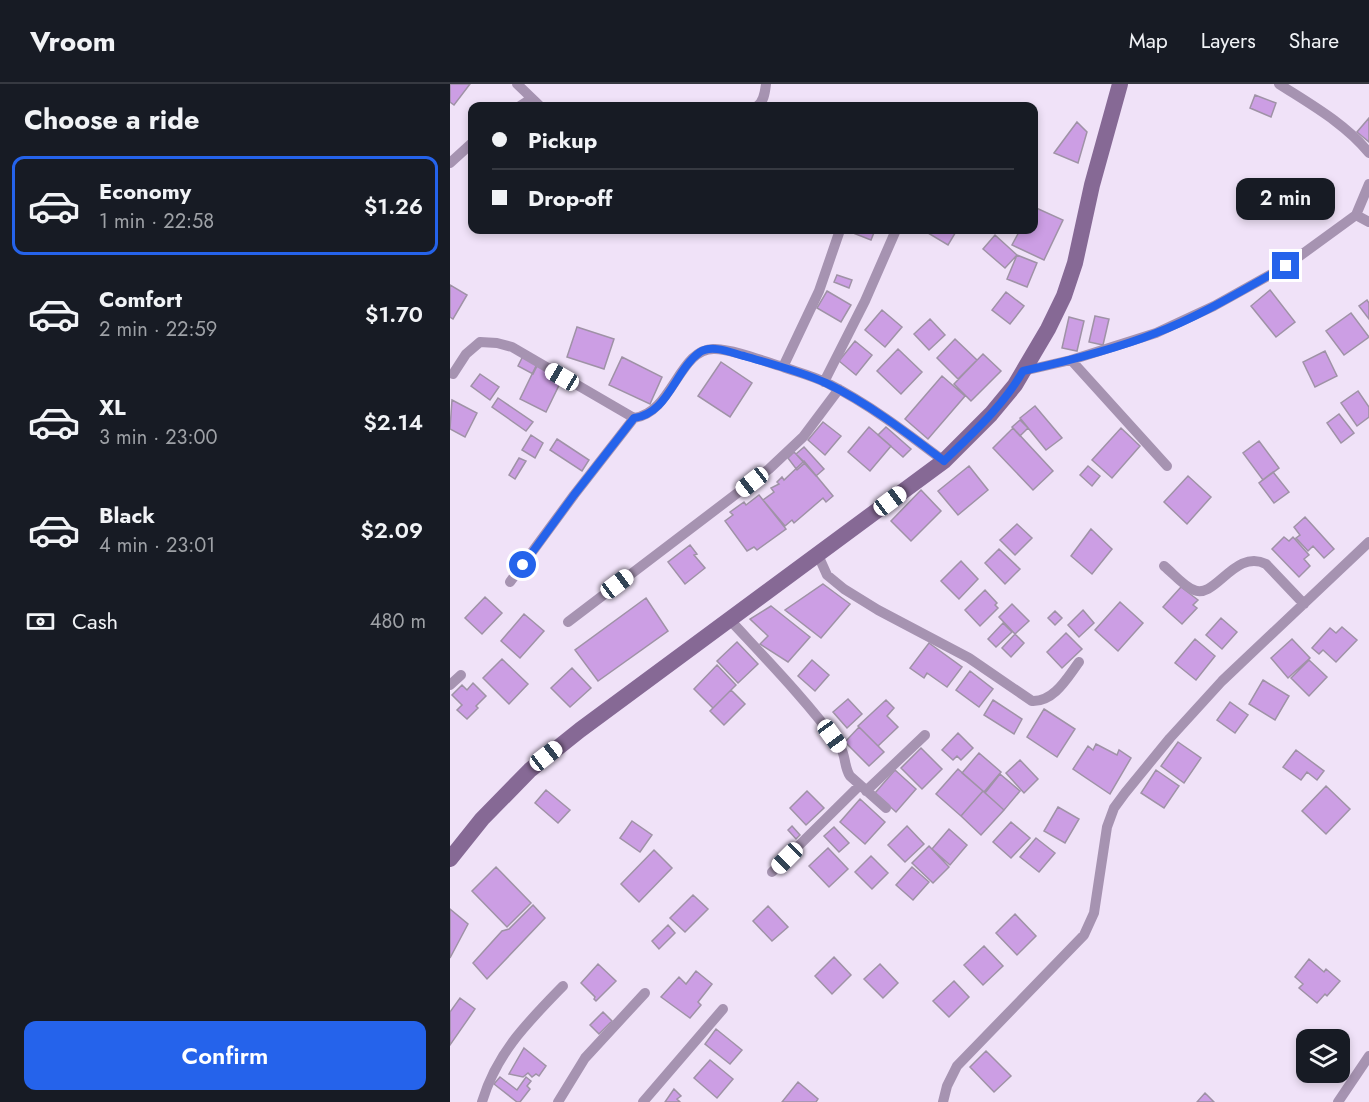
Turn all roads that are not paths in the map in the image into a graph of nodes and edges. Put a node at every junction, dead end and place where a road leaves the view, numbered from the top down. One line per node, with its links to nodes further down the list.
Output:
1 (517, 84): 5 (street)
2 (766, 84): 6 (street)
3 (1120, 84): 17 (main road)
4 (1279, 84): 8 (street)
5 (534, 102)
6 (762, 102)
7 (468, 147): 9 (street)
8 (1369, 153)
9 (450, 163)
10 (1369, 184): 11 (street)
11 (1356, 215): 12 (street); 15 (street)
12 (1369, 222)
13 (839, 234): 16 (street)
14 (894, 234): 19 (street)
15 (1071, 360): 17 (street); 23 (street)
16 (783, 367): 19 (street); 21 (street)
17 (1023, 371): 22 (main road)
18 (453, 374): 21 (street)
19 (824, 382): 20 (street)
20 (839, 389): 22 (street); 30 (street)
21 (634, 418): 27 (street)
22 (944, 461): 25 (main road)
23 (1167, 466)
24 (1369, 542): 28 (street)
25 (818, 555): 29 (main road); 31 (street)
26 (1164, 566): 28 (street)
27 (510, 582)
28 (1304, 604): 46 (street)
29 (730, 620): 35 (street); 37 (main road)
30 (568, 622)
31 (1079, 662)
32 (461, 675): 33 (street)
33 (450, 686)
34 (925, 735): 35 (street)
35 (863, 788): 36 (street); 38 (street)
36 (886, 808)
37 (450, 859)
38 (772, 872)
39 (563, 986): 43 (street)
40 (645, 993): 44 (street)
41 (723, 1009): 45 (street)
42 (1369, 1056): 47 (street)
43 (482, 1102)
44 (558, 1102)
45 (643, 1102)
46 (943, 1102)
47 (1338, 1102)

